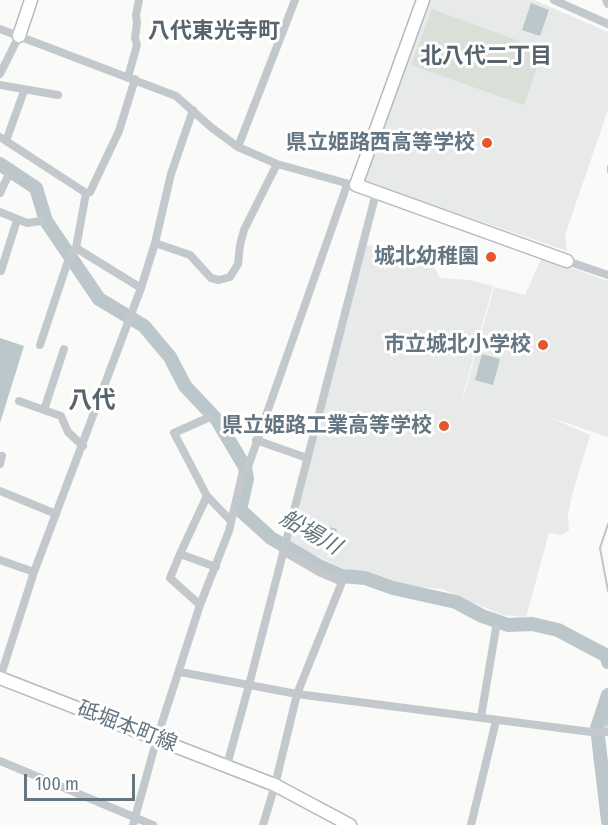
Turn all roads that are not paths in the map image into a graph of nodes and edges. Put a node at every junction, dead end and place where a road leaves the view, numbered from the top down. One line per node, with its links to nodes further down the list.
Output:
1 (31, 0): 8 (street)
2 (139, 0): 10 (street)
3 (296, 0): 16 (street)
4 (423, 0): 19 (street)
5 (554, 0): 6 (street)
6 (608, 24)
7 (0, 28): 8 (street)
8 (19, 36): 9 (street); 10 (street)
9 (0, 74)
10 (131, 78): 14 (street); 21 (street)
11 (0, 85): 12 (street)
12 (24, 91): 13 (street); 15 (street)
13 (58, 95)
14 (193, 110): 16 (street); 26 (street)
15 (3, 139): 21 (street)
16 (238, 147): 17 (street)
17 (277, 164): 19 (street); 26 (street)
18 (8, 176): 20 (street)
19 (352, 185): 22 (street); 37 (street)
20 (0, 193)
21 (86, 193): 27 (street)
22 (376, 193): 28 (street); 39 (street)
23 (0, 212): 24 (street)
24 (17, 220): 25 (street); 29 (street)
25 (41, 220)
26 (154, 243): 31 (street)
27 (76, 248): 31 (street); 32 (street)
28 (567, 261): 30 (street)
29 (1, 270)
30 (608, 275)
31 (141, 288): 38 (street)
32 (40, 345)
33 (64, 349): 35 (street)
34 (19, 401): 35 (street)
35 (44, 410): 38 (street)
36 (210, 417): 41 (street)
37 (256, 440): 39 (street); 43 (street)
38 (83, 446): 42 (street)
39 (307, 458): 44 (street)
40 (0, 491): 42 (street)
41 (207, 496): 43 (street); 45 (street)
42 (56, 514): 48 (street)
43 (231, 521): 47 (street)
44 (283, 551): 53 (street); 54 (street)
45 (180, 554): 47 (street); 49 (street)
46 (0, 560): 48 (street)
47 (216, 567): 49 (street)
48 (34, 572): 52 (street)
49 (200, 605): 51 (street)
50 (496, 628): 55 (street)
51 (180, 672): 53 (street); 58 (street)
52 (0, 678): 58 (street, 砥堀本町線)
53 (249, 685): 54 (street); 60 (street)
54 (297, 694): 55 (street); 61 (street)
55 (481, 717): 56 (street)
56 (496, 721): 57 (street); 66 (street)
57 (606, 732)
58 (157, 738): 60 (street, 砥堀本町線); 62 (street)
59 (0, 761): 62 (street)
60 (227, 765): 61 (street, 砥堀本町線)
61 (275, 785): 64 (street); 65 (street, 砥堀本町線)
62 (134, 821): 63 (street)
63 (153, 825)
64 (263, 825)
65 (350, 825)
66 (471, 825)

